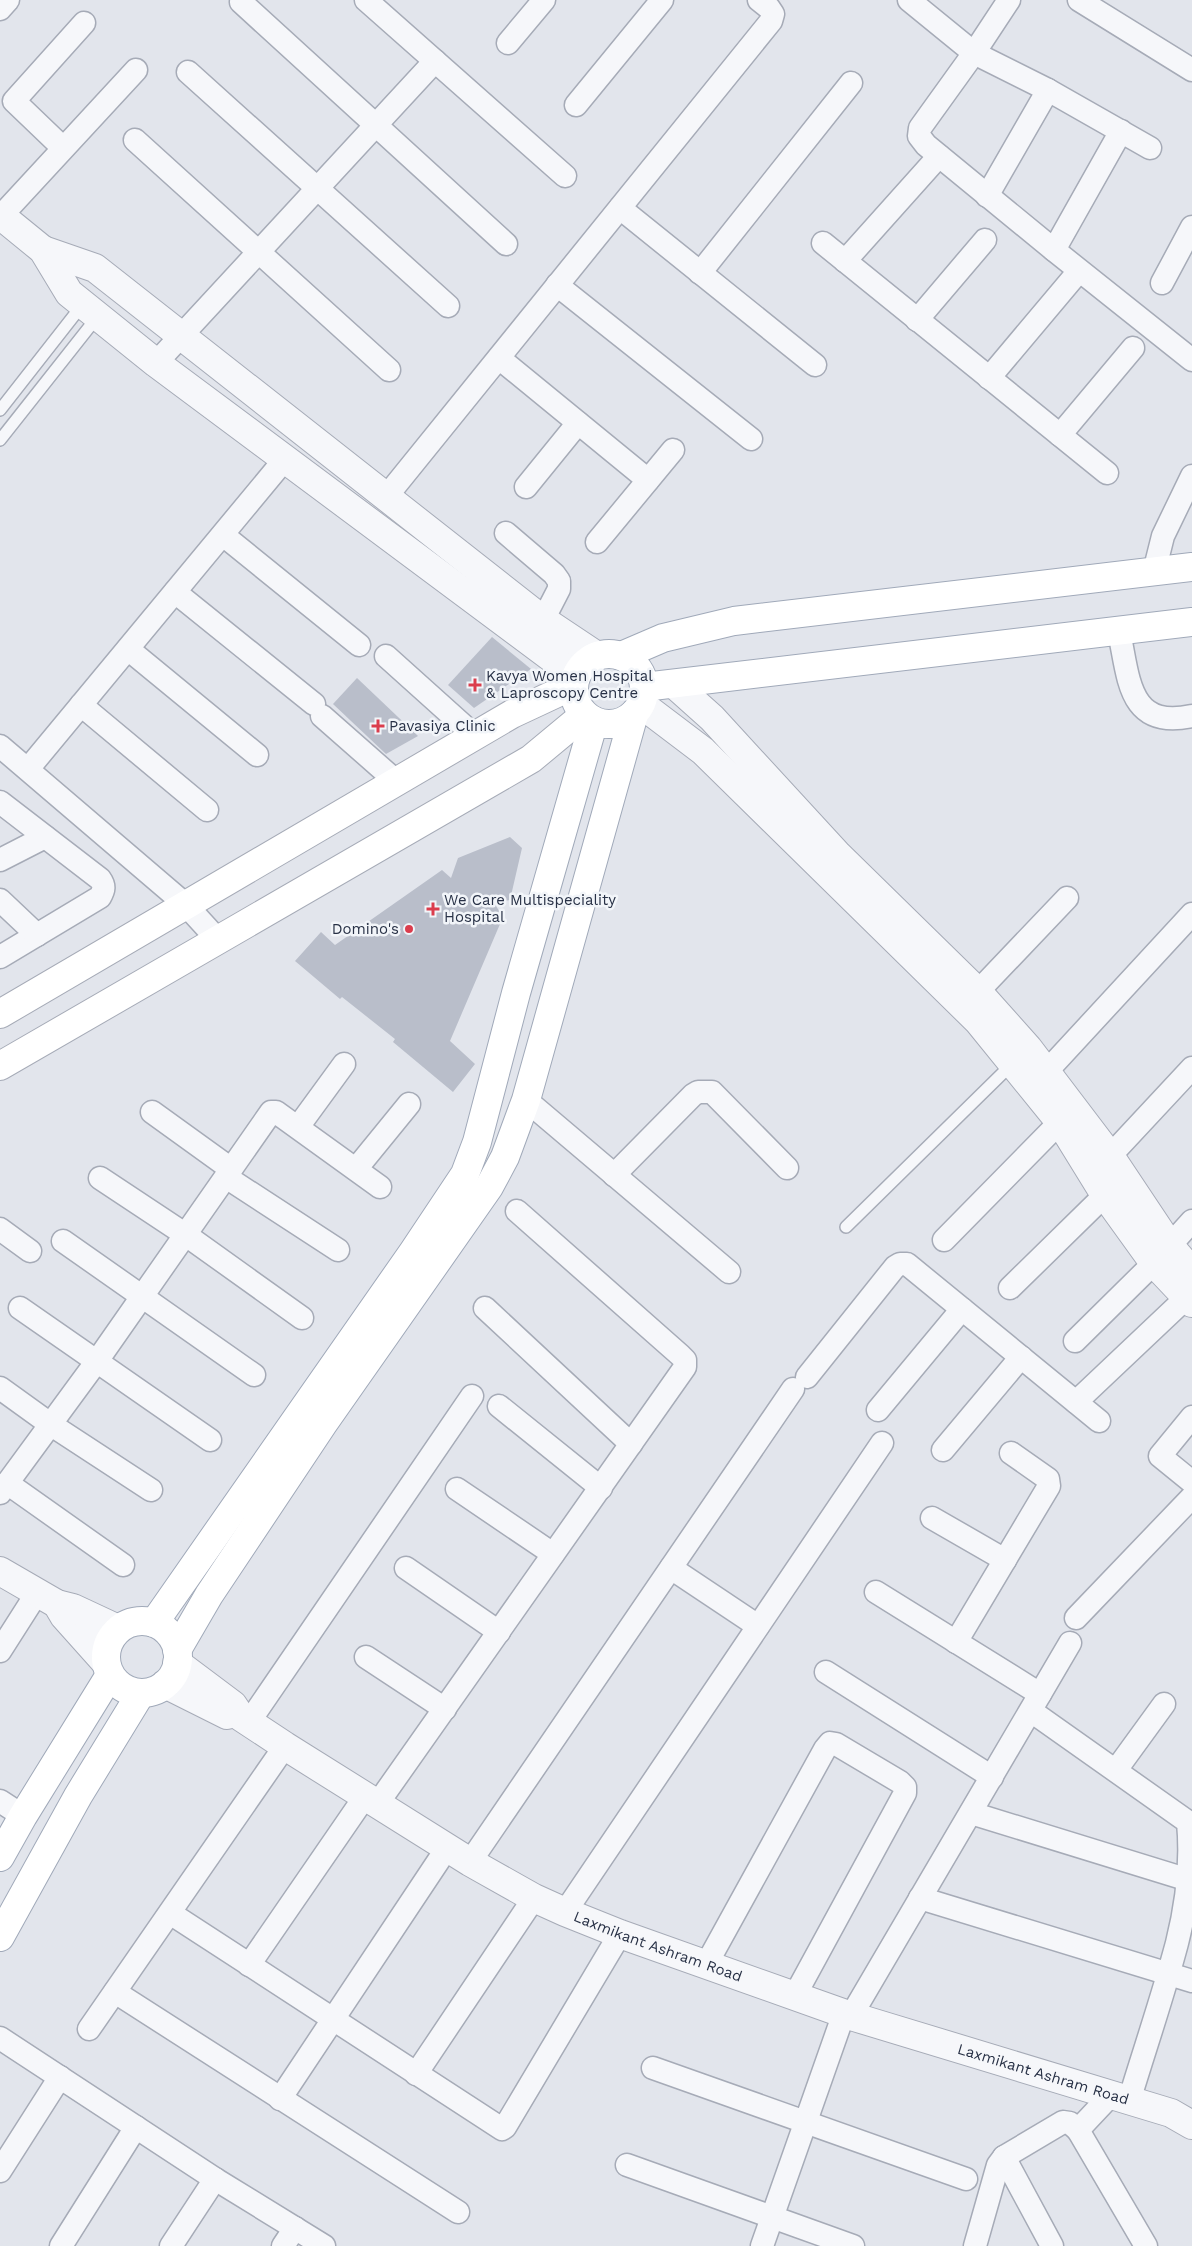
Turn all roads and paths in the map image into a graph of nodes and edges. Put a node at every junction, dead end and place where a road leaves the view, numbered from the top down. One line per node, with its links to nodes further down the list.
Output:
1 (8, 0): 10 (street)
2 (366, 0): 14 (street)
3 (544, 0): 12 (street)
4 (662, 0): 20 (street)
5 (758, 0): 30 (street)
6 (909, 0): 13 (street)
7 (1009, 0): 13 (street)
8 (1079, 0): 16 (street)
9 (241, 2): 21 (street)
10 (0, 9)
11 (84, 23): 24 (street)
12 (508, 44)
13 (974, 53): 19 (street); 26 (street)
14 (435, 61): 21 (street); 27 (street)
15 (136, 70): 24 (street)
16 (1192, 70)
17 (188, 72): 28 (street)
18 (851, 83): 41 (street)
19 (1048, 90): 22 (street); 29 (street)
20 (576, 105)
21 (376, 125): 28 (street); 35 (street)
22 (1121, 131): 25 (street); 37 (street)
23 (135, 140): 38 (street)
24 (63, 148): 31 (street)
25 (1150, 148)
26 (939, 156): 29 (street); 39 (street)
27 (565, 176)
28 (317, 189): 38 (street); 44 (street)
29 (987, 196): 37 (street)
30 (620, 208): 41 (street); 43 (street)
31 (0, 215): 36 (street)
32 (1192, 227): 42 (street)
33 (985, 240): 46 (street)
34 (822, 243): 39 (street)
35 (506, 244)
36 (43, 250): 45 (street); 47 (street)
37 (1054, 250): 40 (street)
38 (259, 252): 47 (street); 53 (street)
39 (846, 261): 46 (street)
40 (1079, 271): 50 (street); 54 (street)
41 (700, 273): 52 (street)
42 (1162, 283)
43 (557, 285): 49 (street); 58 (street)
44 (448, 306)
45 (91, 310): 51 (street); 55 (lane); 59 (lane)
46 (917, 320): 54 (street)
47 (180, 337): 51 (street); 66 (street)
48 (1133, 348): 57 (street)
49 (499, 358): 56 (street); 66 (street)
50 (1192, 360)
51 (156, 363): 61 (street)
52 (815, 365)
53 (390, 370)
54 (989, 378): 57 (street)
55 (0, 410)
56 (578, 423): 64 (street); 65 (street)
57 (1060, 435): 62 (street)
58 (751, 439)
59 (0, 440)
60 (673, 450): 64 (street)
61 (285, 459): 68 (street); 80 (street)
62 (1107, 473)
63 (1192, 476): 71 (street)
64 (648, 480): 69 (street)
65 (526, 488)
66 (386, 498): 73 (street)
67 (506, 533): 73 (street)
68 (223, 534): 72 (street); 76 (street)
69 (597, 542)
70 (1192, 567): 71 (main road)
71 (1154, 572): 79 (main road)
72 (175, 592): 77 (street); 90 (street)
73 (543, 620): 79 (street)
74 (1192, 622): 75 (main road)
75 (1119, 632): 81 (main road); 84 (street)
76 (359, 645)
77 (128, 649): 83 (street); 88 (street)
78 (386, 656): 86 (street)
79 (609, 656): 80 (main road); 82 (main road)
80 (575, 680): 85 (main road); 86 (main road)
81 (674, 684): 82 (main road); 102 (street)
82 (640, 702): 85 (main road); 102 (street); 109 (main road)
83 (81, 705): 89 (street); 92 (street)
84 (1192, 716)
85 (589, 718): 100 (main road); 173 (main road)
86 (475, 736): 90 (main road)
87 (0, 746): 89 (street)
88 (257, 755)
89 (28, 769): 97 (street)
90 (397, 782): 97 (main road)
91 (0, 802): 93 (street)
92 (207, 810)
93 (45, 837): 94 (street); 99 (street)
94 (0, 860)
95 (1066, 898): 102 (street)
96 (0, 900): 99 (street)
97 (186, 905): 100 (street); 103 (main road)
98 (1192, 914): 108 (street)
99 (36, 935): 101 (street)
100 (218, 940): 106 (main road)
101 (1, 956)
102 (970, 999): 104 (street); 108 (street)
103 (0, 1014)
104 (1014, 1063): 108 (street); 124 (lane)
105 (344, 1064): 113 (street)
106 (0, 1066)
107 (1192, 1068): 114 (street)
108 (1039, 1079): 112 (street); 114 (street)
109 (526, 1100): 118 (street); 183 (main road)
110 (409, 1104): 116 (street)
111 (152, 1112): 117 (street)
112 (1060, 1122): 121 (street); 127 (street)
113 (298, 1127): 116 (street); 117 (street)
114 (1110, 1156): 131 (street)
115 (787, 1168): 118 (street)
116 (356, 1169): 120 (street)
117 (229, 1173): 126 (street); 129 (street)
118 (614, 1175): 132 (street)
119 (100, 1178): 126 (street)
120 (380, 1187)
121 (1104, 1195): 131 (street); 133 (street)
122 (517, 1211): 154 (street)
123 (1192, 1222): 131 (street)
124 (846, 1227)
125 (0, 1229): 130 (street)
126 (186, 1235): 135 (street); 139 (street)
127 (944, 1240)
128 (62, 1241): 135 (street)
129 (338, 1250)
130 (30, 1251)
131 (1162, 1254): 134 (street); 140 (street)
132 (729, 1272)
133 (1010, 1288)
134 (1190, 1291): 146 (street)
135 (142, 1298): 142 (street); 143 (street)
136 (20, 1308): 142 (street)
137 (485, 1308): 154 (street)
138 (962, 1308): 141 (street); 148 (street); 168 (street)
139 (302, 1318)
140 (1076, 1341)
141 (1021, 1357): 146 (street); 155 (street)
142 (97, 1361): 151 (street); 152 (street)
143 (254, 1375)
144 (0, 1388): 151 (street)
145 (472, 1396): 187 (street)
146 (1076, 1402): 150 (street)
147 (499, 1406): 159 (street)
148 (878, 1410)
149 (1192, 1417): 157 (street)
150 (1099, 1421)
151 (50, 1424): 158 (street); 161 (street)
152 (210, 1440)
153 (882, 1443): 174 (street)
154 (631, 1444): 159 (street)
155 (943, 1450)
156 (1011, 1453): 165 (street)
157 (1192, 1482)
158 (3, 1488): 166 (street)
159 (601, 1488): 164 (street)
160 (456, 1489): 164 (street)
161 (152, 1490)
162 (1192, 1497): 172 (street)
163 (932, 1518): 165 (street)
164 (553, 1554): 176 (street)
165 (1004, 1560): 177 (street)
166 (123, 1565)
167 (406, 1568): 176 (street)
168 (671, 1568): 174 (street); 196 (street)
169 (0, 1571): 171 (street)
170 (876, 1592): 177 (street)
171 (47, 1599): 175 (street); 179 (street); 181 (street)
172 (1076, 1618)
173 (154, 1622): 175 (main road); 183 (main road)
174 (758, 1626): 201 (street)
175 (118, 1629): 181 (main road)
176 (499, 1632): 186 (street)
177 (956, 1642): 184 (street)
178 (1070, 1643): 184 (street)
179 (0, 1651)
180 (366, 1657): 186 (street)
181 (108, 1669): 183 (main road); 194 (main road)
182 (826, 1672): 190 (street)
183 (165, 1673): 187 (street, Laxmikant Ashram Road); 204 (main road)
184 (1036, 1702): 189 (street); 190 (street)
185 (1164, 1704): 189 (street)
186 (445, 1709): 191 (street)
187 (245, 1719): 188 (street, Laxmikant Ashram Road)
188 (285, 1746): 191 (street, Laxmikant Ashram Road); 202 (street)
189 (1116, 1770): 195 (street)
190 (992, 1777): 193 (street)
191 (372, 1799): 196 (street, Laxmikant Ashram Road); 205 (street)
192 (0, 1801): 194 (street)
193 (971, 1813): 198 (street); 200 (street)
194 (23, 1816): 197 (main road)
195 (1190, 1820): 198 (street)
196 (458, 1855): 199 (street, Laxmikant Ashram Road); 212 (street)
197 (0, 1857)
198 (1192, 1881): 207 (street)
199 (534, 1898): 201 (street, Laxmikant Ashram Road); 216 (street)
200 (920, 1898): 207 (street); 211 (street)
201 (565, 1912): 203 (street, Laxmikant Ashram Road)
202 (170, 1913): 205 (street); 209 (street)
203 (620, 1934): 206 (street, Laxmikant Ashram Road); 216 (street)
204 (0, 1937)
205 (250, 1965): 212 (street)
206 (706, 1965): 210 (street, Laxmikant Ashram Road); 210 (street)
207 (1168, 1974): 208 (street); 219 (street)
208 (1192, 1982)
209 (115, 1992): 213 (street); 218 (street)
210 (794, 1997): 211 (street, Laxmikant Ashram Road)
211 (848, 2014): 219 (street, Laxmikant Ashram Road); 220 (street)
212 (333, 2020): 216 (street); 218 (street)
213 (89, 2029)
214 (0, 2038): 217 (street)
215 (653, 2068): 220 (street)
216 (416, 2074)
217 (60, 2077): 222 (street); 226 (street)
218 (280, 2099): 229 (street)
219 (1120, 2099): 221 (street, Laxmikant Ashram Road); 223 (street)
220 (806, 2122): 228 (street); 230 (street)
221 (1192, 2126)
222 (136, 2128): 227 (street); 232 (street)
223 (1078, 2130): 224 (street); 239 (street)
224 (1004, 2157): 237 (street); 238 (street)
225 (627, 2165): 230 (street)
226 (0, 2171)
227 (215, 2179): 231 (street); 233 (street)
228 (966, 2179)
229 (458, 2212)
230 (772, 2217): 235 (street); 236 (street)
231 (289, 2237): 234 (street)
232 (61, 2246)
233 (171, 2246)
234 (324, 2246)
235 (762, 2246)
236 (853, 2246)
237 (975, 2246)
238 (1052, 2246)
239 (1146, 2246)

